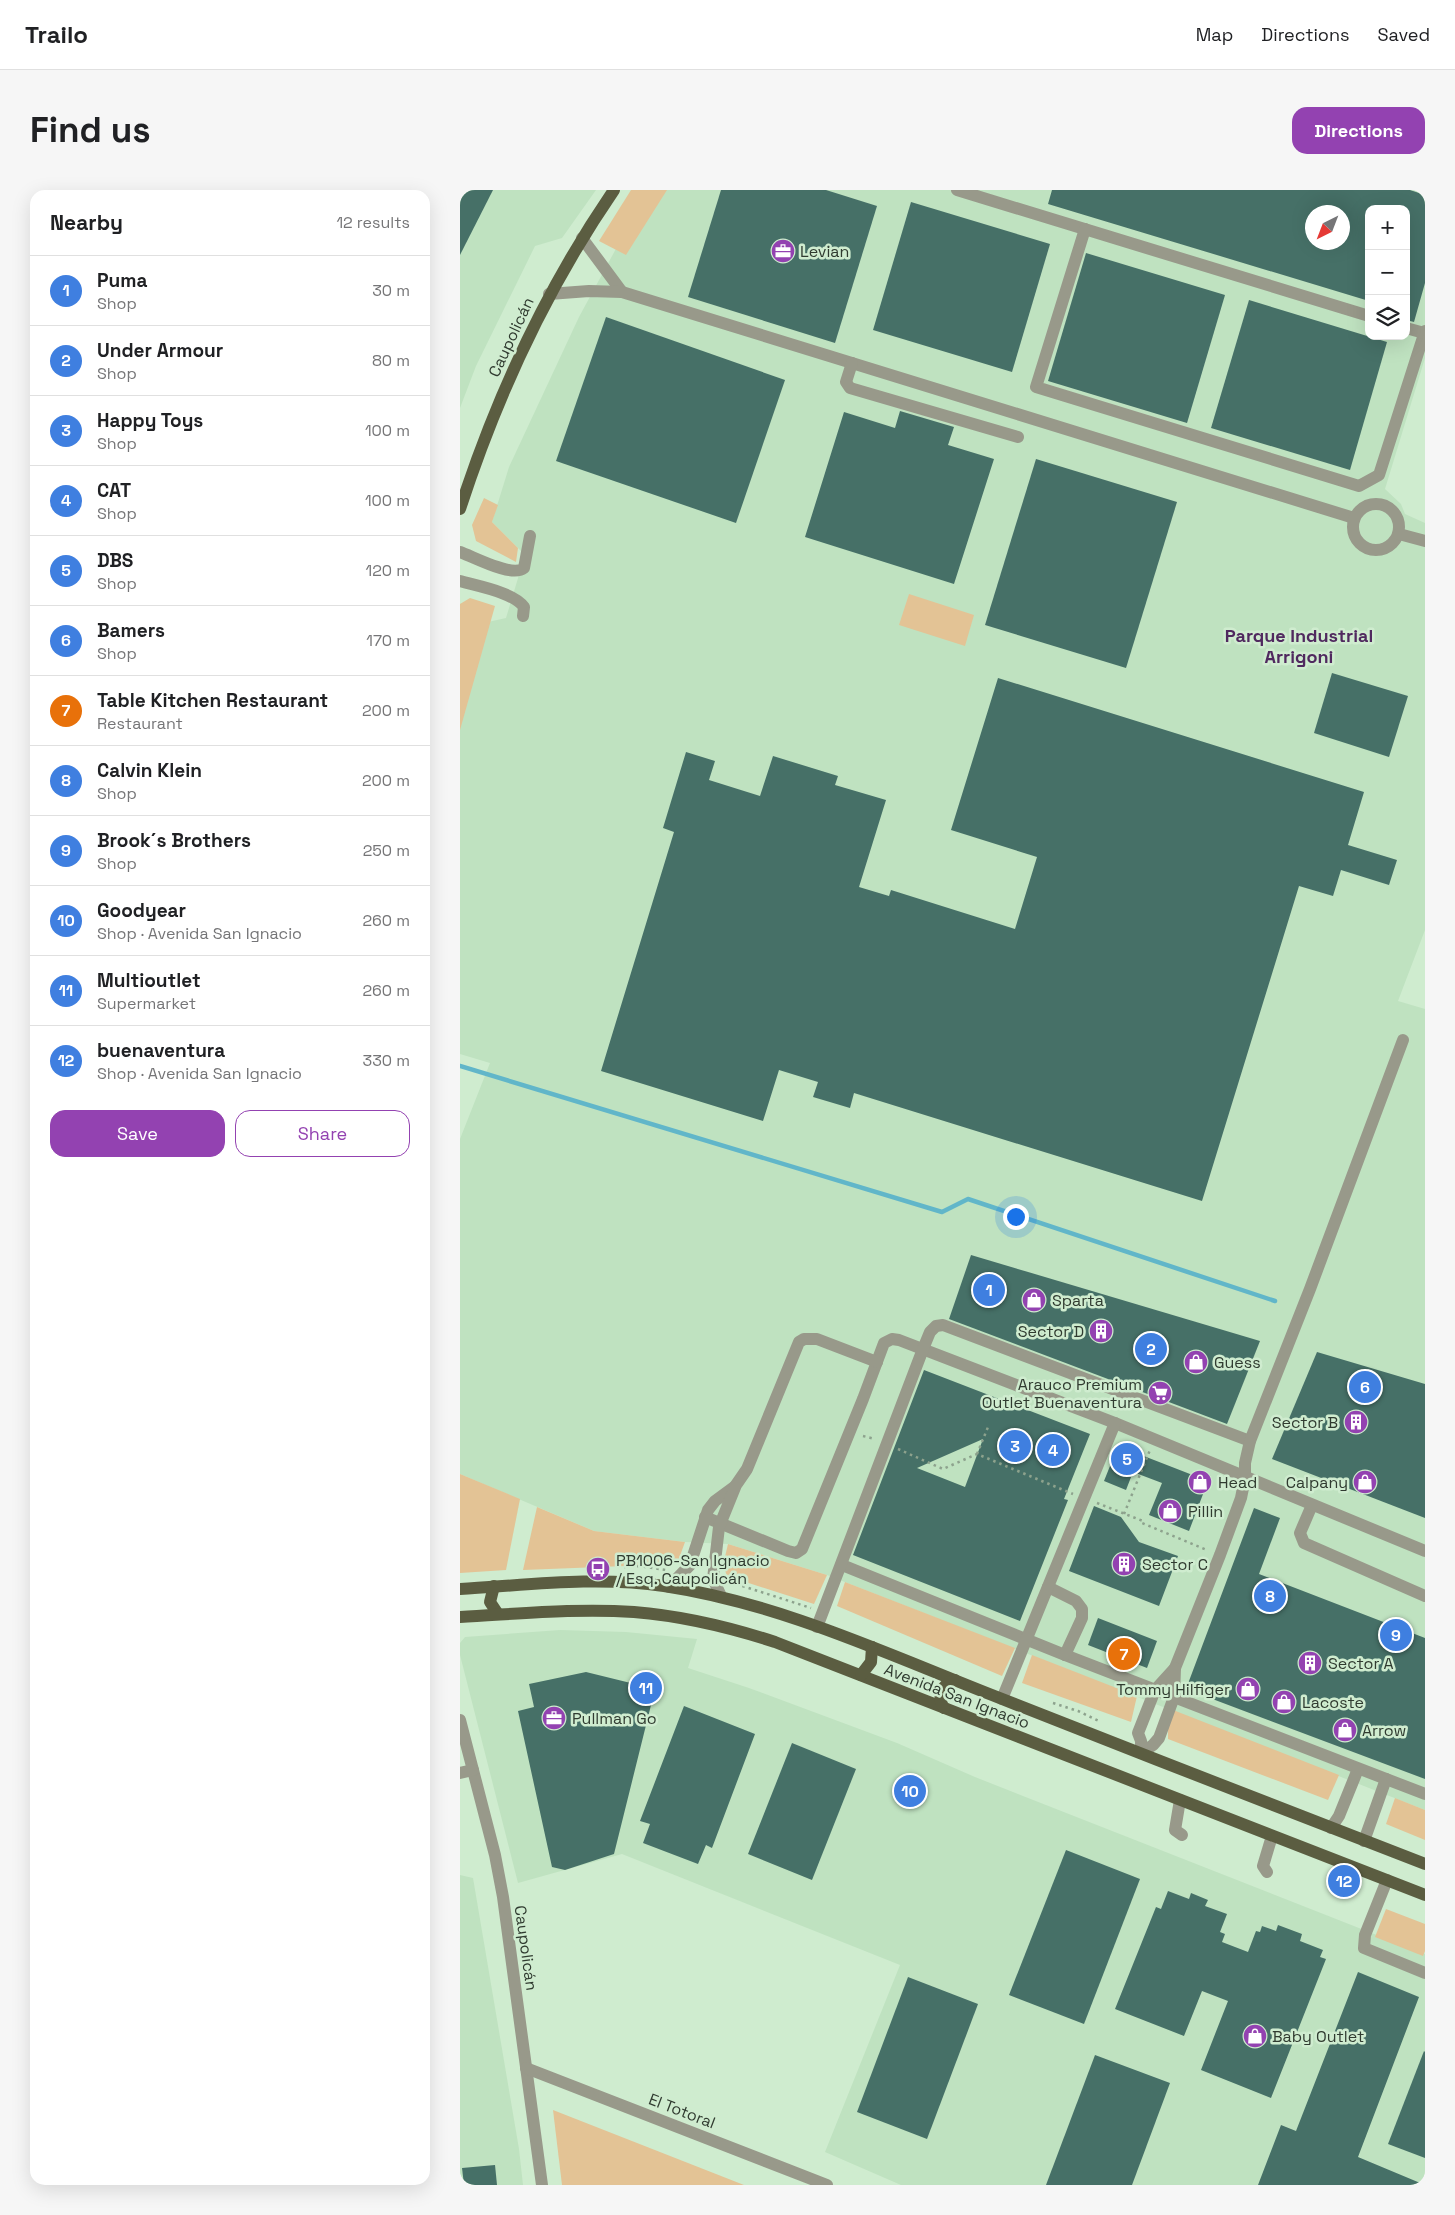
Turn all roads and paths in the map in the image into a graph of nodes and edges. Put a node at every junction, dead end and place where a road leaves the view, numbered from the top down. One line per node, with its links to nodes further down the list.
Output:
1 (614, 190): 4 (main road, Caupolicán)
2 (957, 190): 3 (street)
3 (1085, 229): 7 (street); 9 (street)
4 (582, 238): 5 (street); 6 (main road, Caupolicán)
5 (622, 292): 6 (street); 10 (street)
6 (549, 294): 12 (main road, Caupolicán)
7 (1365, 315)
8 (1410, 329): 9 (street)
9 (1425, 332)
10 (852, 363): 11 (street); 13 (street)
11 (1018, 437)
12 (460, 509)
13 (1354, 518): 14 (street); 14 (street)
14 (1399, 534): 16 (street)
15 (530, 536): 17 (street)
16 (1425, 542)
17 (460, 552)
18 (460, 581): 19 (street)
19 (523, 616)
20 (1403, 1040): 27 (street)
21 (923, 1349): 22 (street); 23 (street); 27 (street); 28 (street)
22 (877, 1362): 25 (street); 31 (street)
23 (1115, 1423): 26 (street); 32 (street)
24 (988, 1427): 29 (path)
25 (850, 1432): 28 (path); 36 (street)
26 (1154, 1440): 30 (street); 34 (path)
27 (1250, 1440): 30 (street)
28 (887, 1444): 29 (path); 39 (street)
29 (978, 1454): 32 (path)
30 (1245, 1478): 33 (street); 38 (street)
31 (736, 1485): 35 (street); 36 (street)
32 (1084, 1498): 34 (path); 42 (street)
33 (1312, 1505): 37 (street); 45 (street)
34 (1124, 1514): 38 (path)
35 (705, 1518): 36 (street); 41 (street)
36 (721, 1524): 44 (street)
37 (1425, 1551)
38 (1220, 1555): 52 (street)
39 (842, 1565): 48 (street); 49 (street)
40 (494, 1586): 41 (main road, Avenida San Ignacio); 43 (main road, Avenida San Ignacio); 46 (main road)
41 (669, 1587): 44 (main road, Avenida San Ignacio)
42 (1048, 1587): 49 (street); 51 (street)
43 (460, 1589)
44 (721, 1596): 48 (main road, Avenida San Ignacio)
45 (1425, 1596)
46 (498, 1614): 47 (main road, Avenida San Ignacio); 53 (main road, Avenida San Ignacio)
47 (460, 1617)
48 (817, 1627): 50 (main road, Avenida San Ignacio)
49 (1027, 1639): 51 (street); 57 (street)
50 (872, 1647): 53 (main road); 54 (main road, Avenida San Ignacio)
51 (1065, 1655): 55 (street)
52 (1175, 1668): 55 (street); 56 (street)
53 (861, 1675): 58 (main road, Avenida San Ignacio)
54 (955, 1680): 57 (main road, Avenida San Ignacio); 58 (main road)
55 (1155, 1690): 56 (street); 60 (street)
56 (1174, 1697): 60 (street); 61 (street)
57 (1002, 1698): 60 (main road, Avenida San Ignacio)
58 (944, 1708): 66 (main road, Avenida San Ignacio)
59 (460, 1720): 62 (street, Caupolicán)
60 (1141, 1753): 67 (main road, Avenida San Ignacio)
61 (1358, 1769): 64 (street); 67 (street)
62 (473, 1770): 63 (street); 76 (street, Caupolicán)
63 (460, 1773)
64 (1386, 1779): 65 (street); 70 (street)
65 (1425, 1794)
66 (1180, 1800): 68 (street); 69 (main road, Avenida San Ignacio)
67 (1331, 1828): 70 (main road, Avenida San Ignacio)
68 (1182, 1835)
69 (1272, 1836): 72 (street); 73 (main road, Avenida San Ignacio)
70 (1364, 1840): 71 (main road, Avenida San Ignacio)
71 (1425, 1864)
72 (1267, 1872)
73 (1386, 1880): 74 (main road, Avenida San Ignacio); 75 (street)
74 (1425, 1896)
75 (1425, 1973)
76 (526, 2068): 77 (street, Caupolicán); 78 (street, El Totoral)
77 (542, 2185)
78 (827, 2185)

